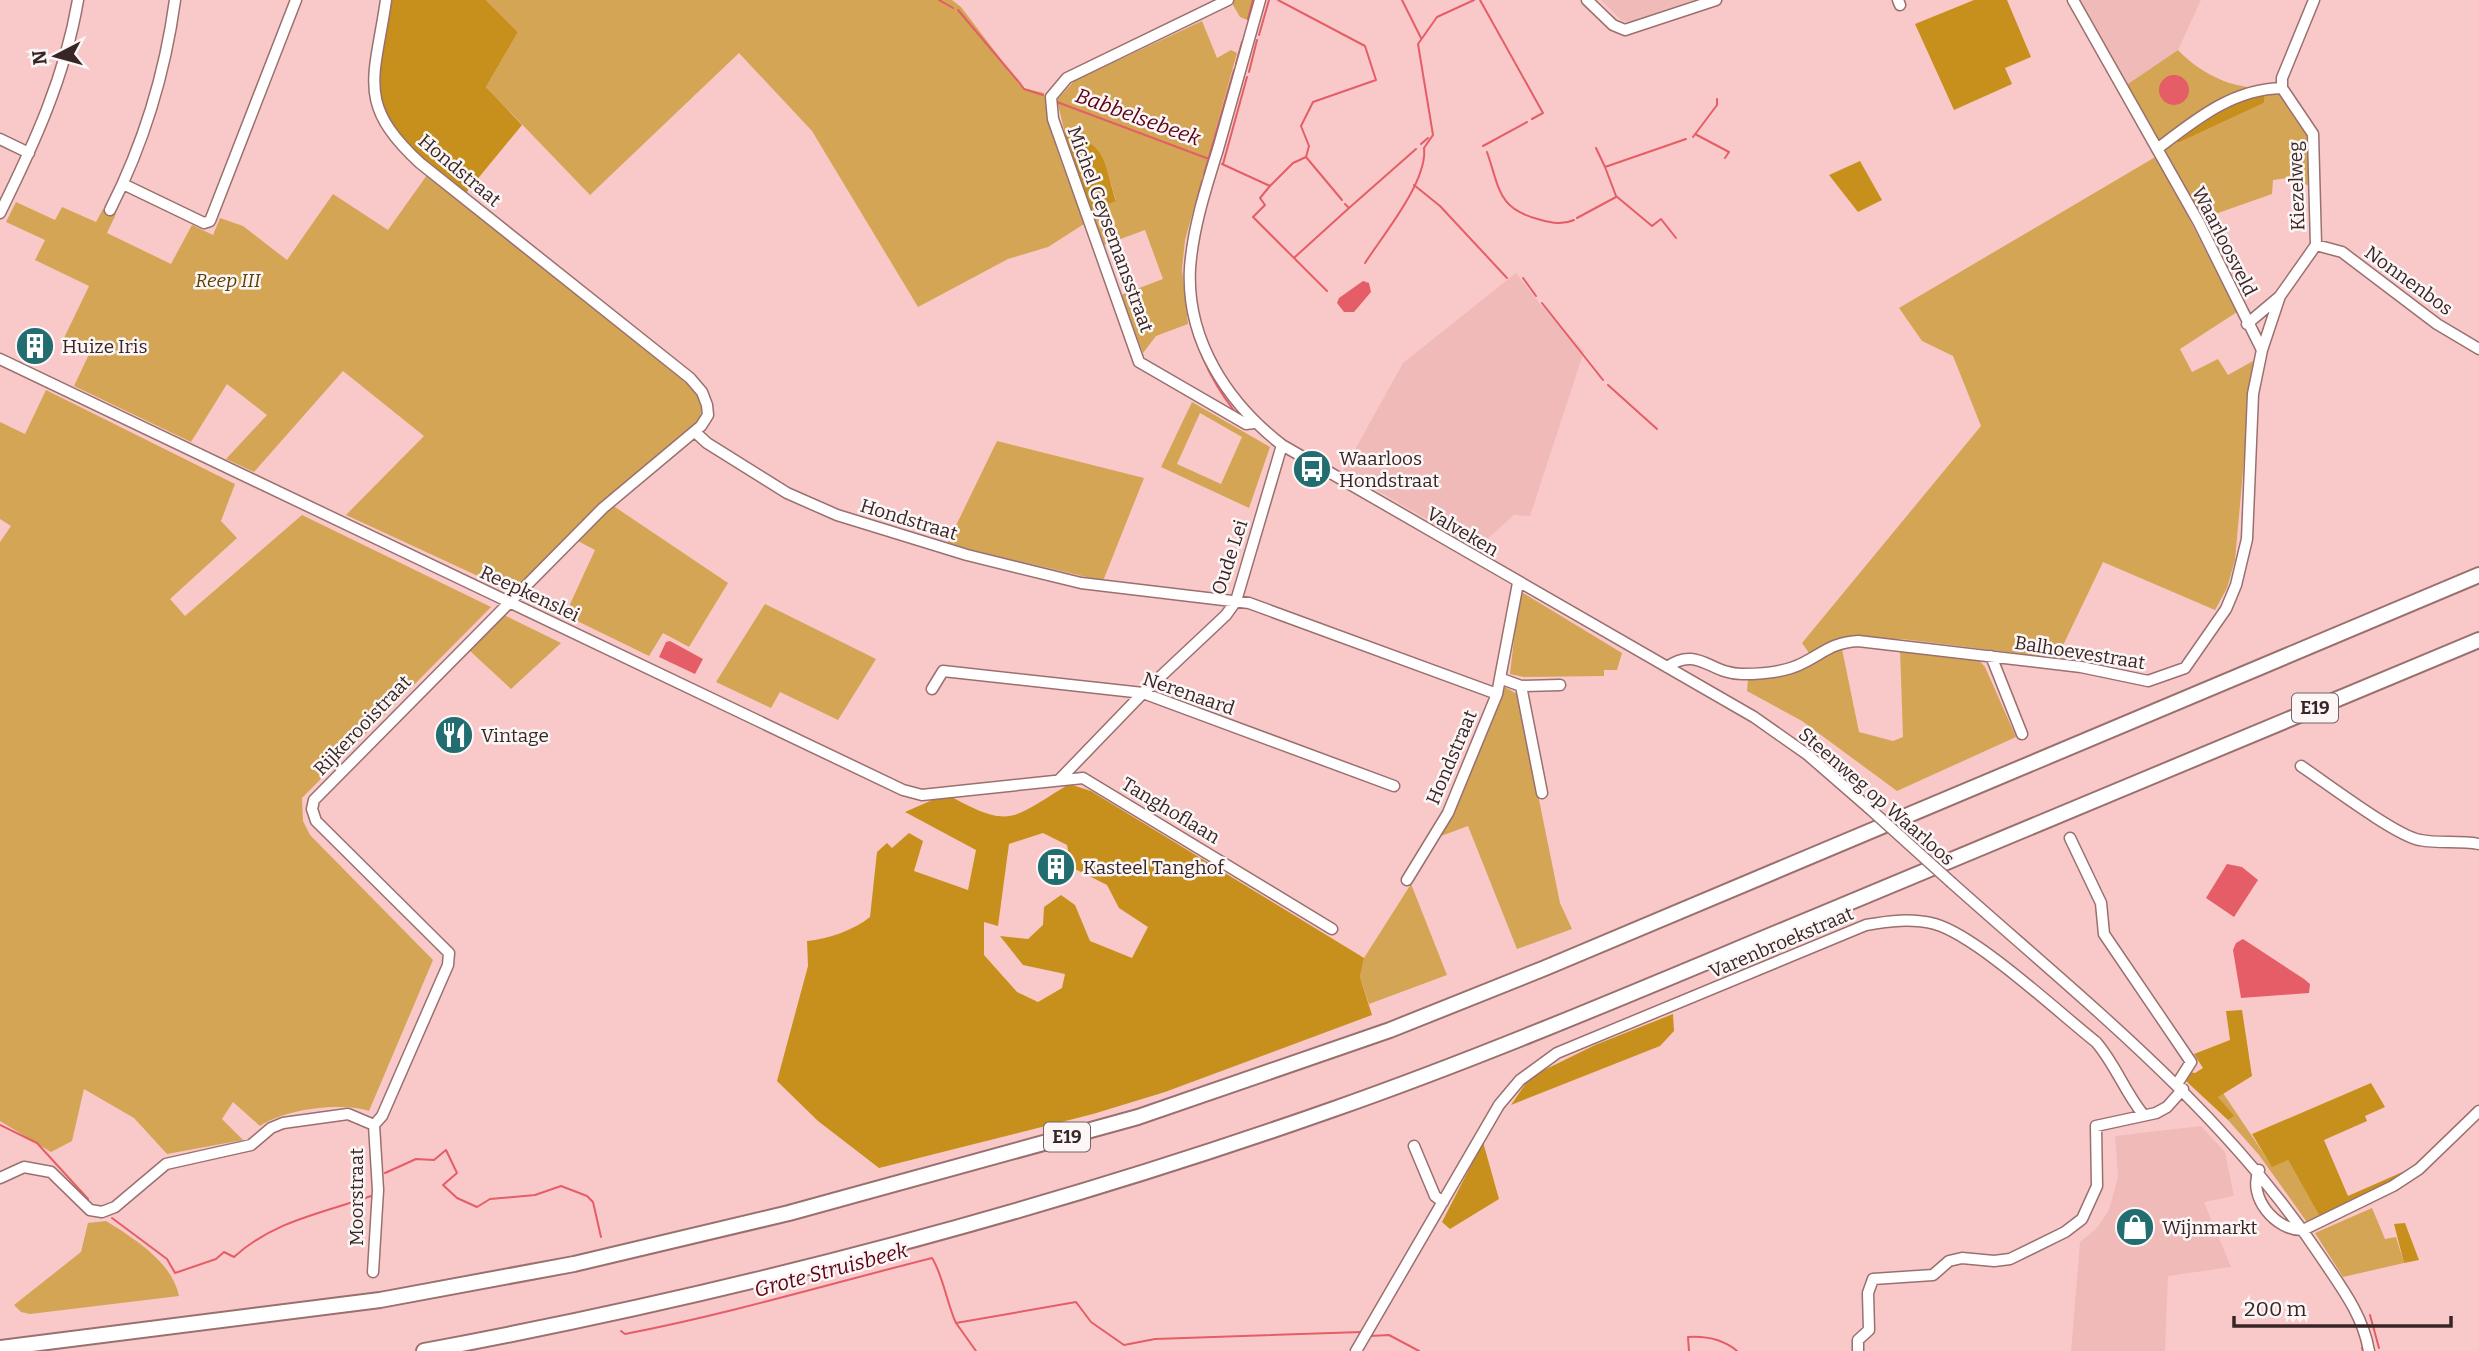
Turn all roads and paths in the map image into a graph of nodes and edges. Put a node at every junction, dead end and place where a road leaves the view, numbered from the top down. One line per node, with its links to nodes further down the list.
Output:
1 (78, 0): 14 (street)
2 (175, 0): 15 (street)
3 (296, 0): 15 (street)
4 (386, 0): 25 (street, Hondstraat)
5 (1228, 0): 24 (street, Michel Geysemansstraat)
6 (1260, 0): 24 (street, Michel Geysemansstraat)
7 (1587, 0): 8 (street)
8 (1716, 0)
9 (2073, 0): 13 (street, Waarloosveld)
10 (2314, 0): 11 (street)
11 (2282, 88): 13 (street); 18 (street, Kiezelweg)
12 (0, 139): 14 (street)
13 (2157, 149): 20 (street, Waarloosveld)
14 (29, 153): 17 (street)
15 (123, 184): 16 (street)
16 (110, 210)
17 (0, 214)
18 (2316, 245): 19 (street, Kiezelweg); 21 (street, Nonnenbos)
19 (2280, 296): 20 (street); 22 (street, Kiezelweg)
20 (2247, 324): 22 (street, Waarloosveld)
21 (2479, 349)
22 (2262, 350): 27 (street, Kiezelweg)
23 (0, 359): 31 (street, Reepkenslei)
24 (1254, 423): 26 (street, Michel Geysemansstraat)
25 (695, 432): 30 (street, Hondstraat); 31 (street, Rijkerooistraat)
26 (1282, 445): 29 (street, Valveken); 30 (street, Oude Lei)
27 (2247, 539): 33 (street, Balhoevestraat)
28 (2479, 575): 60 (highway, E19)
29 (1518, 583): 34 (street, Steenweg op Waarloos); 35 (street)
30 (1236, 601): 39 (street, Oude Lei); 40 (street, Hondstraat)
31 (509, 602): 43 (street, Reepkenslei); 53 (street, Rijkerooistraat)
32 (2479, 640): 61 (highway, E19)
33 (1991, 656): 34 (street, Balhoevestraat); 41 (street, Balhoevestraat)
34 (1667, 667): 50 (street, Steenweg op Waarloos, bridge)
35 (1502, 679): 37 (street); 40 (street)
36 (1560, 685): 37 (street)
37 (1521, 686): 45 (street)
38 (932, 689): 39 (street, Nerenaard)
39 (1143, 693): 43 (street, Oude Lei); 44 (street, Nerenaard)
40 (1497, 694): 48 (street, Hondstraat)
41 (2022, 734)
42 (2301, 766): 47 (street)
43 (1060, 779): 49 (street, Tanghoflaan)
44 (1394, 786)
45 (1542, 793)
46 (2070, 838): 50 (street)
47 (2479, 844)
48 (1407, 880)
49 (1332, 929)
50 (2180, 1087): 52 (street); 55 (street, Steenweg op Waarloos)
51 (2479, 1111): 58 (street)
52 (2142, 1114): 57 (street, Varenbroekstraat); 63 (street)
53 (374, 1125): 56 (street, Moorstraat); 59 (street, Moorstraat)
54 (1414, 1146): 57 (street)
55 (2259, 1170): 58 (street, Steenweg op Waarloos); 58 (street)
56 (0, 1178)
57 (1443, 1202): 62 (street, Varenbroekstraat)
58 (2303, 1230): 64 (street, Steenweg op Waarloos)
59 (373, 1272)
60 (0, 1348)
61 (424, 1351)
62 (1356, 1351)
63 (1858, 1351)
64 (2369, 1351)

